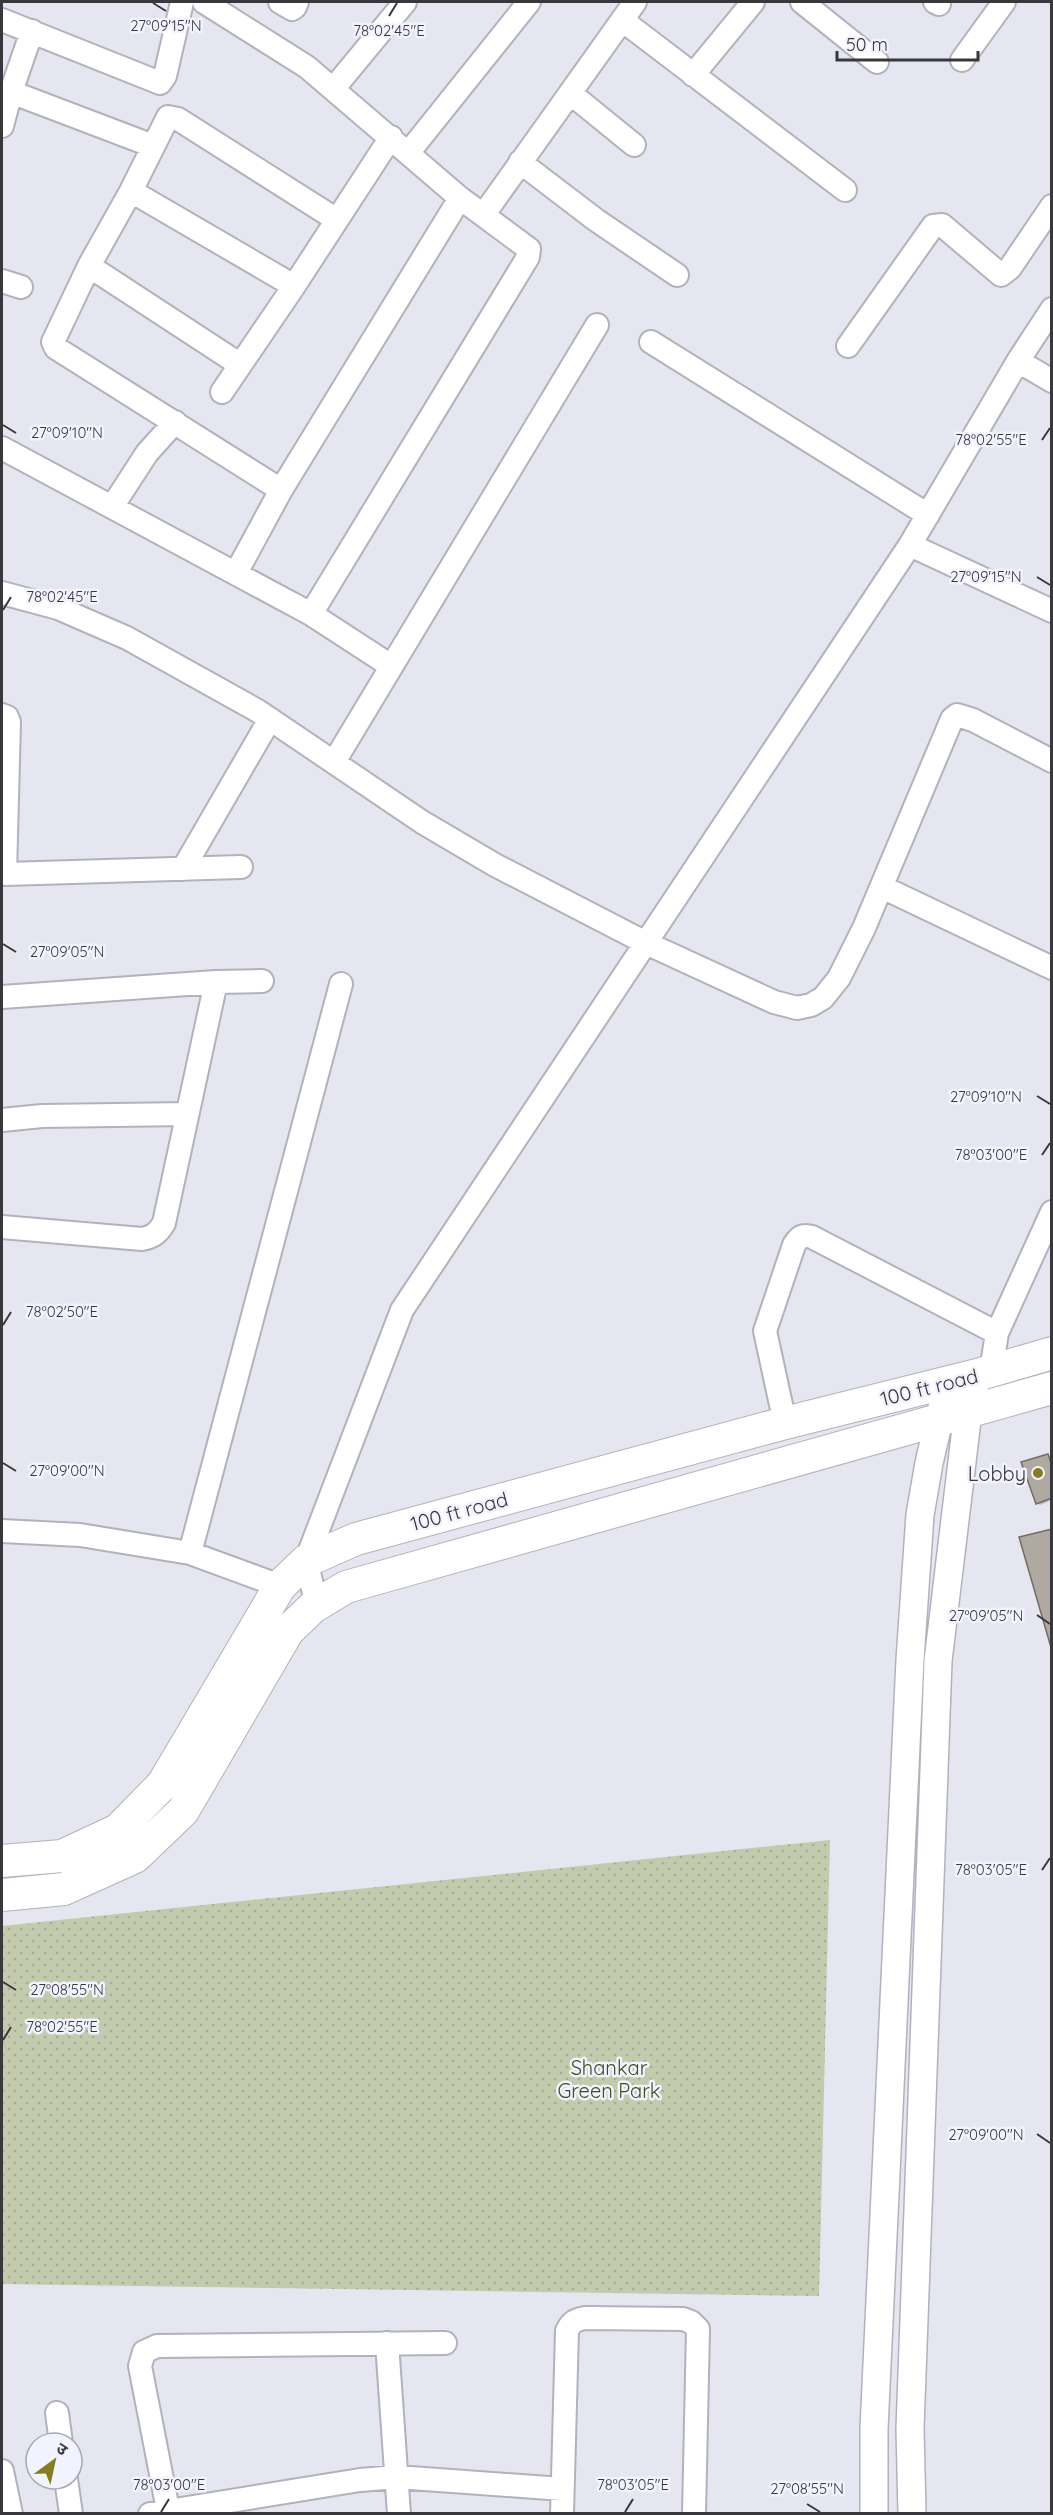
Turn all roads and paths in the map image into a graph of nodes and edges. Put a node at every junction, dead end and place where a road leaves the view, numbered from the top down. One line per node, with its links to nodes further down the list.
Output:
1 (182, 2): 12 (street)
2 (204, 2): 16 (street)
3 (280, 2): 4 (street)
4 (297, 2)
5 (527, 2): 23 (street)
6 (753, 2): 15 (street)
7 (802, 2): 14 (street)
8 (1004, 2): 13 (street)
9 (398, 4): 16 (street)
10 (629, 11): 15 (street); 18 (street)
11 (2, 20): 12 (street)
12 (32, 31): 17 (street)
13 (962, 60)
14 (877, 62)
15 (693, 75): 25 (street)
16 (334, 88): 20 (street)
17 (11, 92): 19 (street); 22 (street)
18 (570, 93): 21 (street); 24 (street)
19 (2, 126)
20 (392, 137): 23 (street); 30 (street)
21 (634, 145)
22 (153, 146): 26 (street); 30 (street)
23 (409, 152): 27 (street)
24 (520, 162): 29 (street); 32 (street)
25 (845, 190)
26 (131, 191): 31 (street); 33 (street)
27 (460, 198): 29 (street); 44 (street)
28 (1052, 206): 37 (street)
29 (484, 214): 51 (street)
30 (337, 220): 33 (street)
31 (89, 266): 39 (street); 42 (street)
32 (676, 275)
33 (294, 286): 39 (street)
34 (1052, 309): 38 (street)
35 (597, 325): 52 (street)
36 (651, 342): 46 (street)
37 (849, 346)
38 (1018, 361): 40 (street); 46 (street)
39 (239, 364): 41 (street)
40 (1052, 381)
41 (222, 392)
42 (175, 422): 44 (street); 45 (street)
43 (2, 448): 45 (street)
44 (281, 490): 48 (street)
45 (112, 507): 48 (street)
46 (928, 515): 47 (street)
47 (910, 545): 50 (street); 61 (street)
48 (236, 573): 51 (street)
49 (2, 593): 54 (street)
50 (1052, 611)
51 (310, 614): 52 (street)
52 (391, 666): 56 (street)
53 (2, 716): 59 (street)
54 (270, 719): 56 (street); 58 (street)
55 (1052, 761): 60 (street)
56 (334, 762): 61 (street)
57 (241, 867): 58 (street)
58 (183, 869): 59 (street)
59 (3, 874)
60 (882, 887): 61 (street); 62 (street)
61 (646, 943): 79 (street)
62 (1052, 968)
63 (262, 981): 64 (street)
64 (216, 982): 66 (street); 67 (street)
65 (340, 984): 78 (street)
66 (2, 997)
67 (187, 1114): 68 (street); 70 (street)
68 (2, 1120)
69 (1052, 1212): 71 (street)
70 (2, 1227)
71 (997, 1333): 73 (street); 76 (street)
72 (1052, 1353): 73 (main road, 100 ft road)
73 (972, 1376): 75 (street); 76 (main road, 100 ft road)
74 (1052, 1388): 75 (main road, 100 ft road)
75 (953, 1415): 81 (main road, 100 ft road); 98 (street); 99 (street)
76 (785, 1423): 79 (main road, 100 ft road)
77 (2, 1531): 78 (street)
78 (190, 1553): 80 (street)
79 (306, 1562): 80 (main road, 100 ft road); 81 (street)
80 (280, 1586): 82 (main road, 100 ft road)
81 (318, 1605): 83 (main road, 100 ft road)
82 (2, 1861)
83 (2, 1895)
84 (387, 2343): 85 (street); 89 (street); 92 (street)
85 (445, 2343)
86 (57, 2413): 87 (street)
87 (59, 2431)
88 (2, 2472): 93 (street)
89 (397, 2477): 90 (street); 92 (street); 95 (street)
90 (562, 2488): 96 (street); 97 (street)
91 (68, 2491): 94 (street)
92 (159, 2512)
93 (11, 2514)
94 (71, 2514)
95 (399, 2514)
96 (562, 2514)
97 (694, 2514)
98 (874, 2514)
99 (912, 2514)

